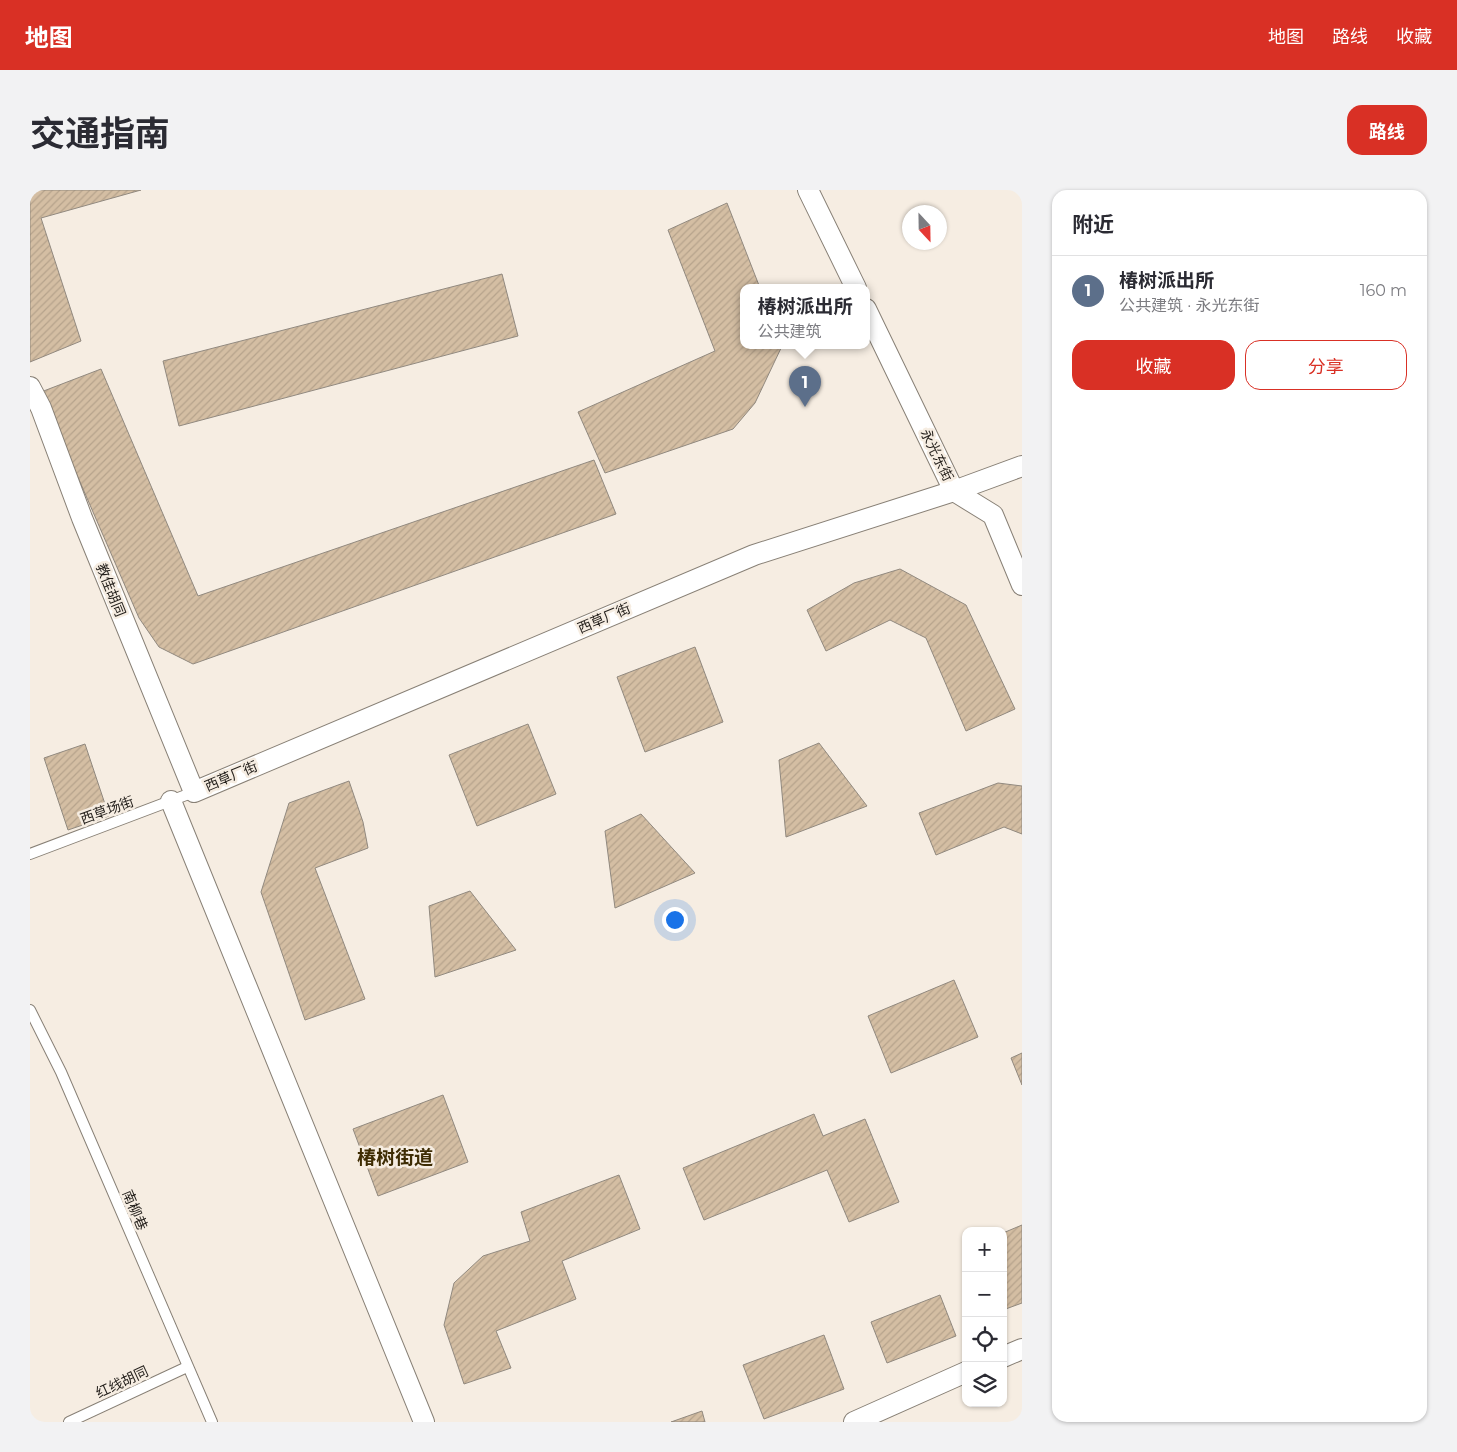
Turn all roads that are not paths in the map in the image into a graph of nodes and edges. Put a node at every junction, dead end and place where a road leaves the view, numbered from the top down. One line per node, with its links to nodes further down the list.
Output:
1 (808, 190): 2 (street)
2 (854, 284)
3 (870, 317): 6 (street, 永光东街)
4 (30, 387): 8 (street, 教佳胡同)
5 (1022, 466): 6 (street, 西草厂街)
6 (954, 491): 7 (street, 永光东街); 8 (street, 西草厂街)
7 (1022, 585)
8 (194, 792): 9 (lane, 西草场街)
9 (171, 801): 10 (lane, 西草场街); 18 (street)
10 (30, 854)
11 (30, 1010): 14 (lane, 南柳巷)
12 (1022, 1349): 13 (street)
13 (1007, 1355)
14 (187, 1367): 16 (lane, 红线胡同); 17 (lane, 南柳巷)
15 (962, 1374): 19 (street)
16 (69, 1422)
17 (212, 1422)
18 (424, 1422)
19 (854, 1422)

